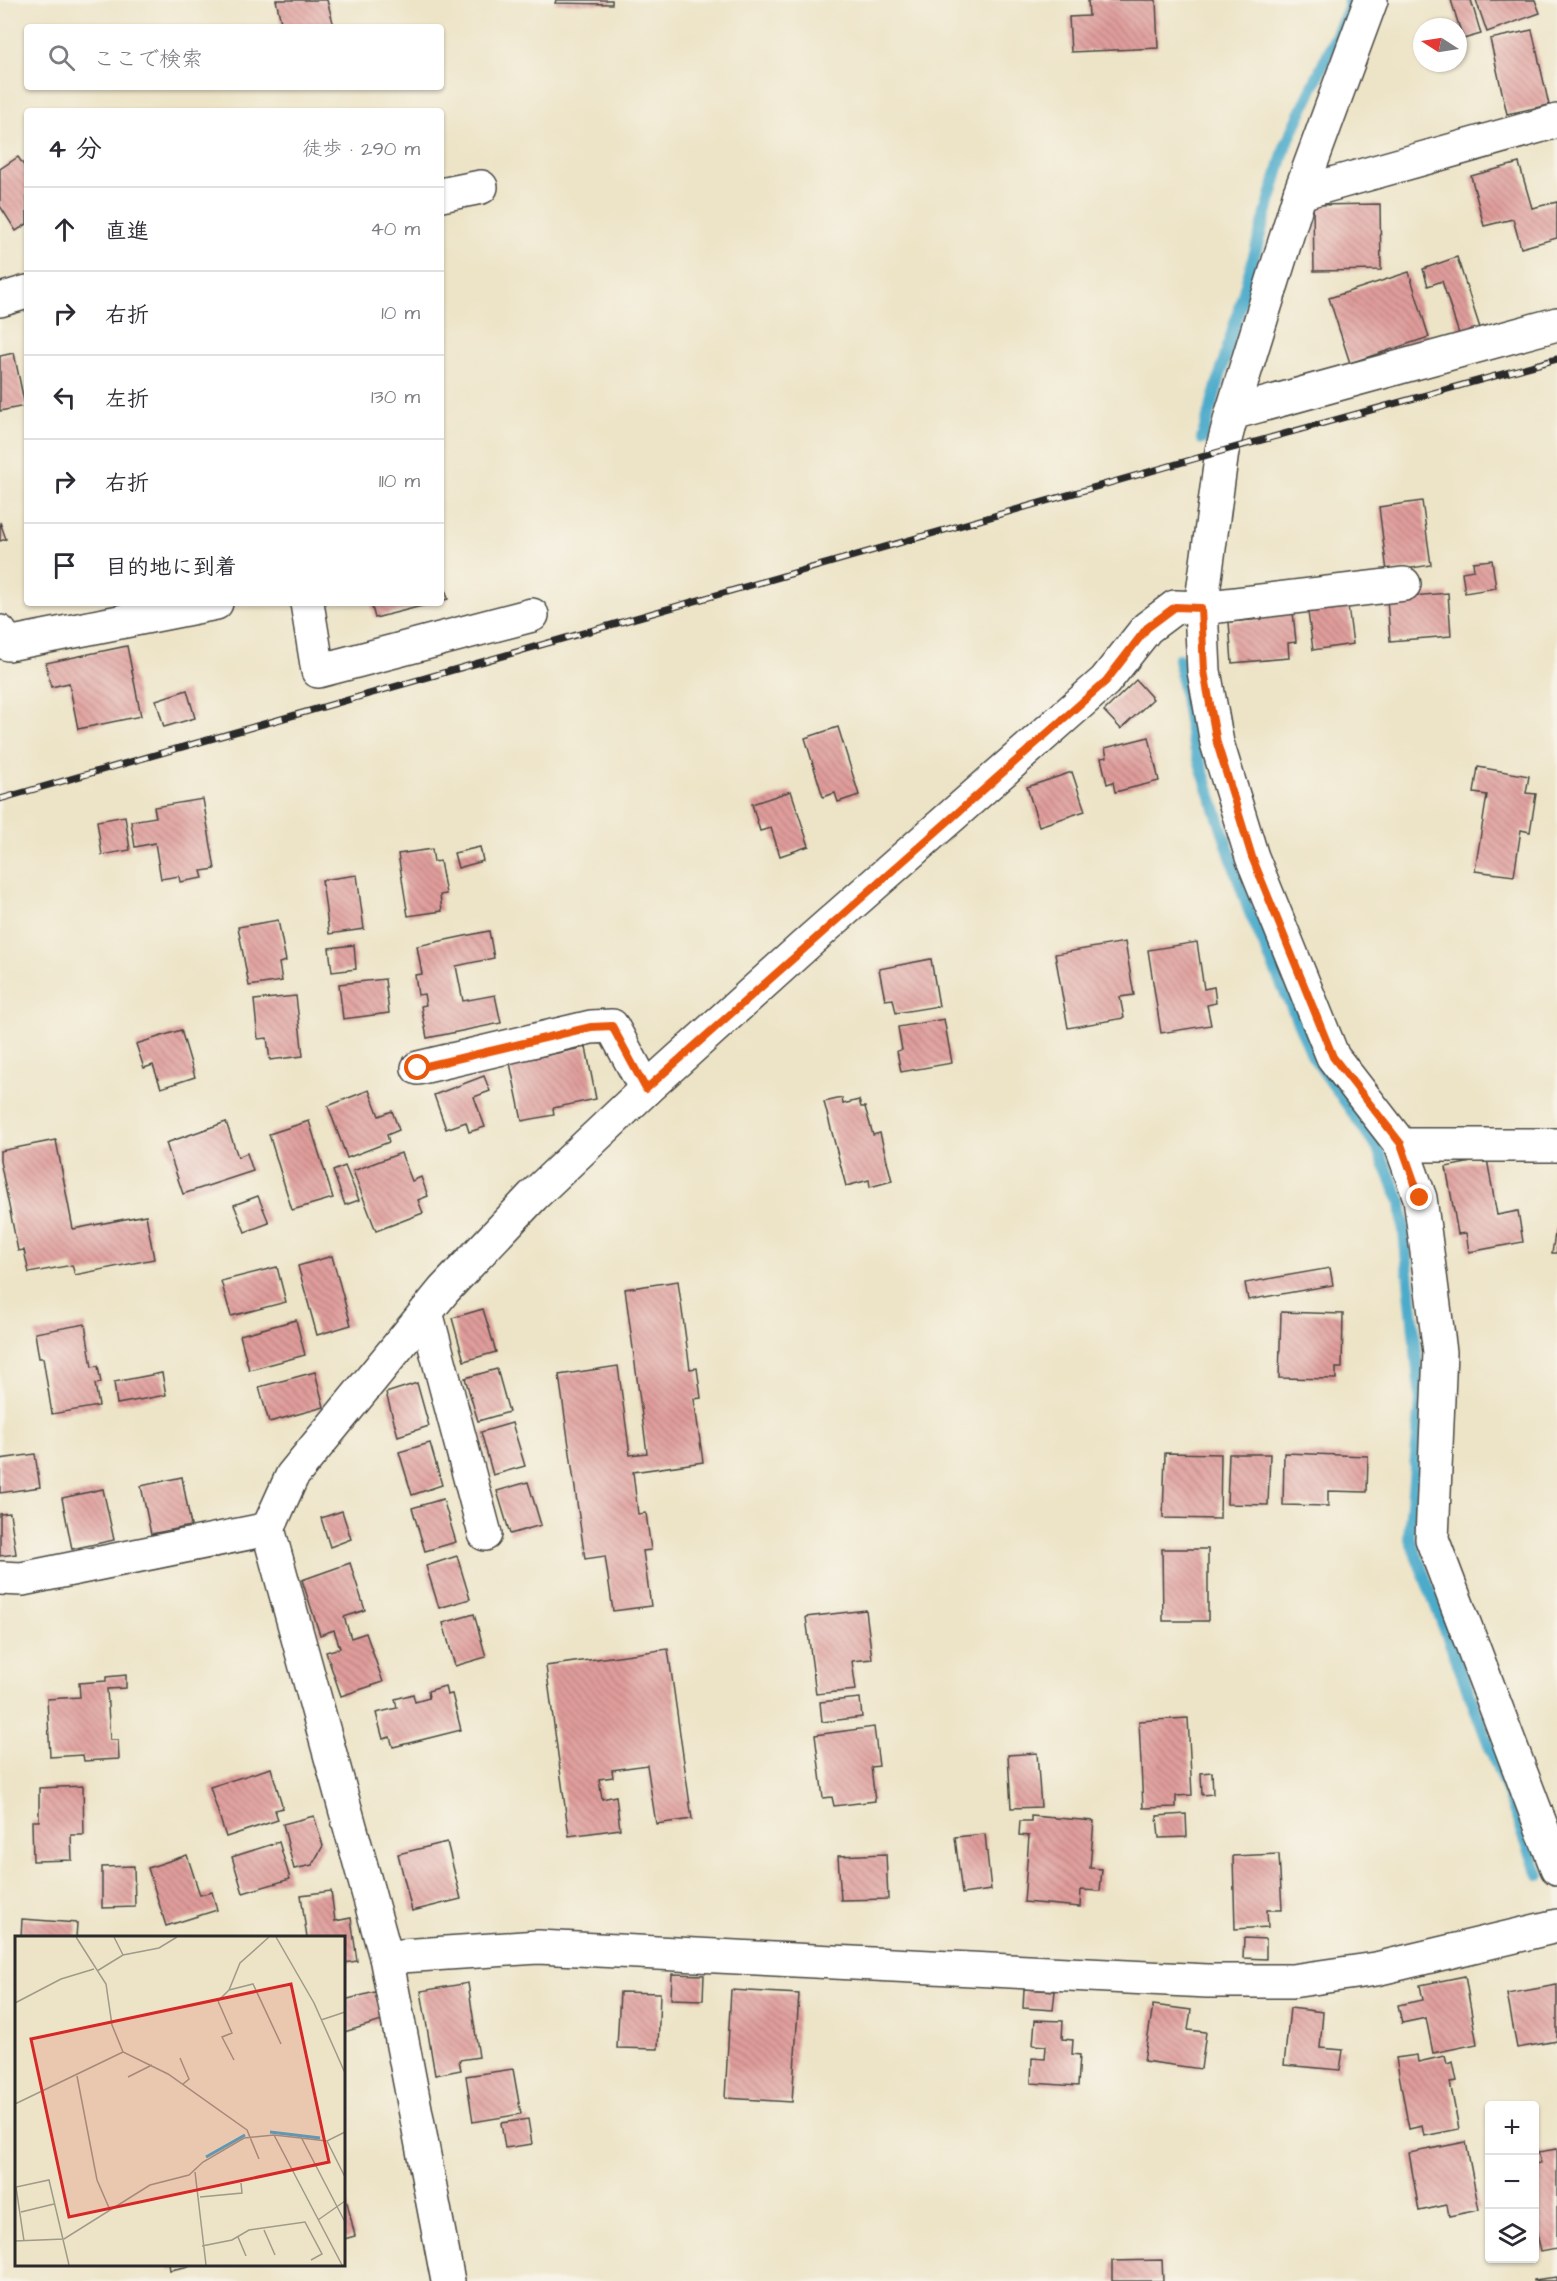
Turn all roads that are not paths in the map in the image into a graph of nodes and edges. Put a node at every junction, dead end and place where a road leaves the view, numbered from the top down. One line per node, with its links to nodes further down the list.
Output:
1 (1371, 0): 4 (street)
2 (1557, 121): 4 (street)
3 (481, 187): 5 (street)
4 (1300, 193): 9 (street)
5 (444, 194)
6 (24, 293): 7 (street)
7 (0, 300)
8 (1557, 324): 9 (street)
9 (1232, 414): 13 (street)
10 (1404, 584): 13 (street)
11 (201, 606): 15 (street)
12 (307, 606): 14 (street)
13 (1201, 608): 17 (street); 18 (street)
14 (532, 615)
15 (0, 632)
16 (418, 1068): 17 (street)
17 (646, 1089): 20 (street)
18 (1401, 1144): 19 (street); 24 (street)
19 (1557, 1146)
20 (426, 1312): 21 (street); 22 (street)
21 (268, 1529): 23 (street); 26 (street)
22 (485, 1534)
23 (0, 1578)
24 (1557, 1868)
25 (1557, 1926): 26 (street)
26 (386, 1957): 27 (street)
27 (448, 2281)

